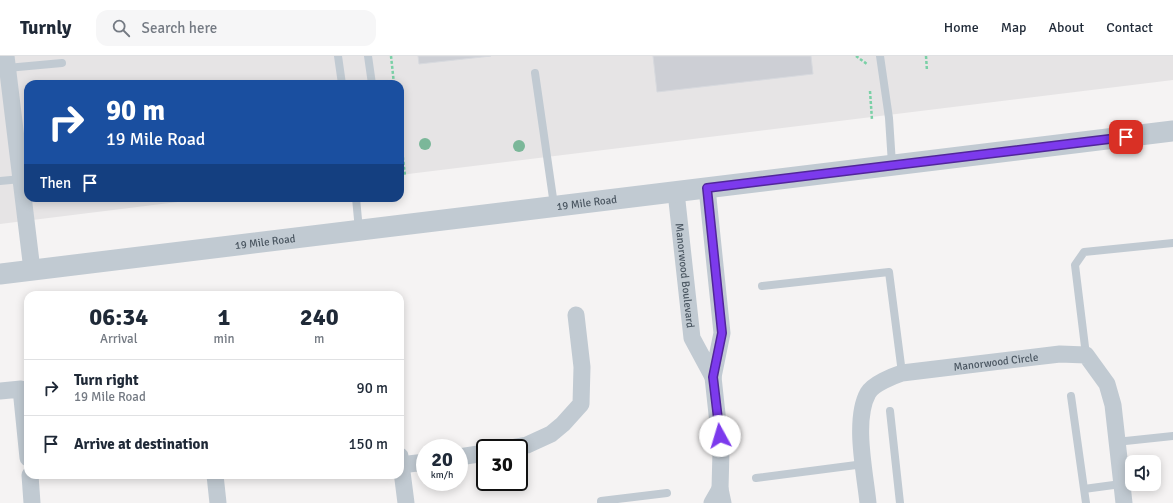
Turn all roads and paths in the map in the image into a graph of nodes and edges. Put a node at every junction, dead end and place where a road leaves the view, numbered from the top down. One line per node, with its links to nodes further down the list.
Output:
1 (338, 56): 12 (lane)
2 (368, 56): 13 (lane)
3 (391, 56): 14 (path)
4 (856, 56): 9 (path)
5 (880, 56): 16 (lane)
6 (926, 56): 10 (path)
7 (7, 62): 8 (lane); 19 (street)
8 (62, 63)
9 (867, 65)
10 (927, 71)
11 (535, 73): 24 (lane)
12 (341, 80)
13 (371, 80)
14 (394, 80)
15 (1173, 131): 16 (street, 19 Mile Road)
16 (892, 166): 21 (street, 19 Mile Road)
17 (404, 167): 18 (path)
18 (405, 176)
19 (21, 179): 20 (lane); 27 (street)
20 (0, 181)
21 (707, 188): 22 (street, 19 Mile Road); 33 (street, Manorwood Boulevard)
22 (676, 192): 24 (street, 19 Mile Road); 33 (street, Manorwood Boulevard)
23 (356, 202): 25 (lane)
24 (554, 207): 25 (street, 19 Mile Road)
25 (360, 230): 27 (street, 19 Mile Road)
26 (1173, 243): 31 (lane)
27 (32, 270): 28 (street, 19 Mile Road)
28 (0, 274)
29 (762, 286): 32 (lane)
30 (576, 315): 40 (street)
31 (1086, 355): 32 (street, Manorwood Circle); 39 (street)
32 (902, 374): 43 (street, Manorwood Circle)
33 (713, 377): 51 (street, Manorwood Boulevard)
34 (0, 391): 37 (street)
35 (1071, 396): 49 (lane)
36 (890, 412): 57 (lane)
37 (24, 419)
38 (1173, 436): 39 (lane)
39 (1116, 442): 48 (street)
40 (528, 445)
41 (404, 461): 42 (street)
42 (416, 462)
43 (864, 464): 44 (lane); 56 (street, Manorwood Circle)
44 (756, 478)
45 (30, 479): 52 (street)
46 (215, 479): 53 (street)
47 (403, 479): 54 (street)
48 (1121, 484): 49 (lane); 59 (street)
49 (1084, 489): 58 (lane)
50 (666, 494): 55 (lane)
51 (718, 498)
52 (32, 503)
53 (218, 503)
54 (406, 503)
55 (601, 503)
56 (868, 503)
57 (900, 503)
58 (1086, 503)
59 (1124, 503)

